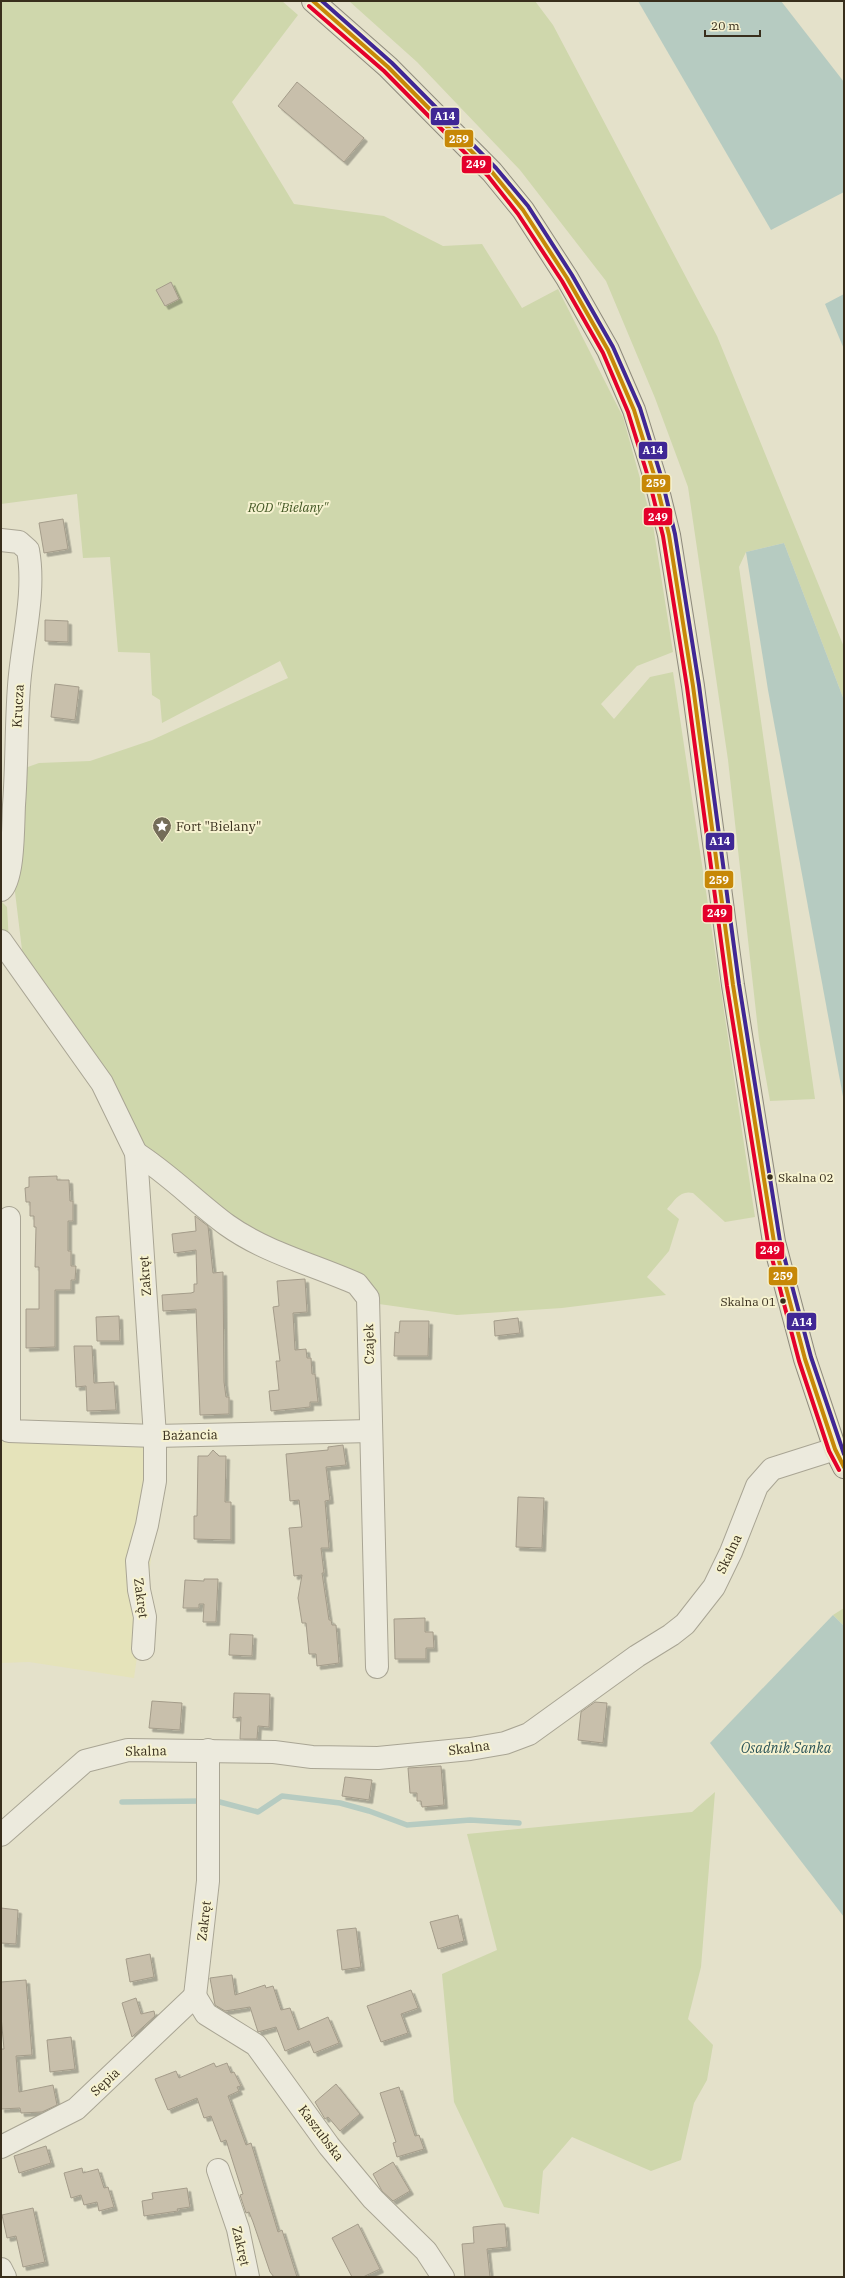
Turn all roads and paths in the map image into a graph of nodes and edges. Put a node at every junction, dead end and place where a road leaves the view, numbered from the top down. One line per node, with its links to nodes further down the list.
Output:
1 (313, 1): 9 (main road)
2 (1, 540): 3 (street, Krucza)
3 (1, 890)
4 (1, 941): 5 (street, Zakręt)
5 (136, 1153): 7 (street, Czajek); 8 (street, Zakręt)
6 (9, 1218): 8 (street, Bażancia)
7 (371, 1431): 8 (street, Bażancia); 11 (street, Czajek)
8 (155, 1436): 10 (street, Zakręt)
9 (840, 1458): 12 (street, Skalna)
10 (143, 1649)
11 (377, 1667)
12 (208, 1750): 13 (street, Skalna); 14 (street, Zakręt)
13 (1, 1835)
14 (195, 1996): 15 (street, Sępia); 20 (street, Kaszubska)
15 (1, 2147)
16 (218, 2170): 19 (street, Zakręt)
17 (1, 2269): 18 (street)
18 (5, 2277)
19 (248, 2277)
20 (443, 2277)

